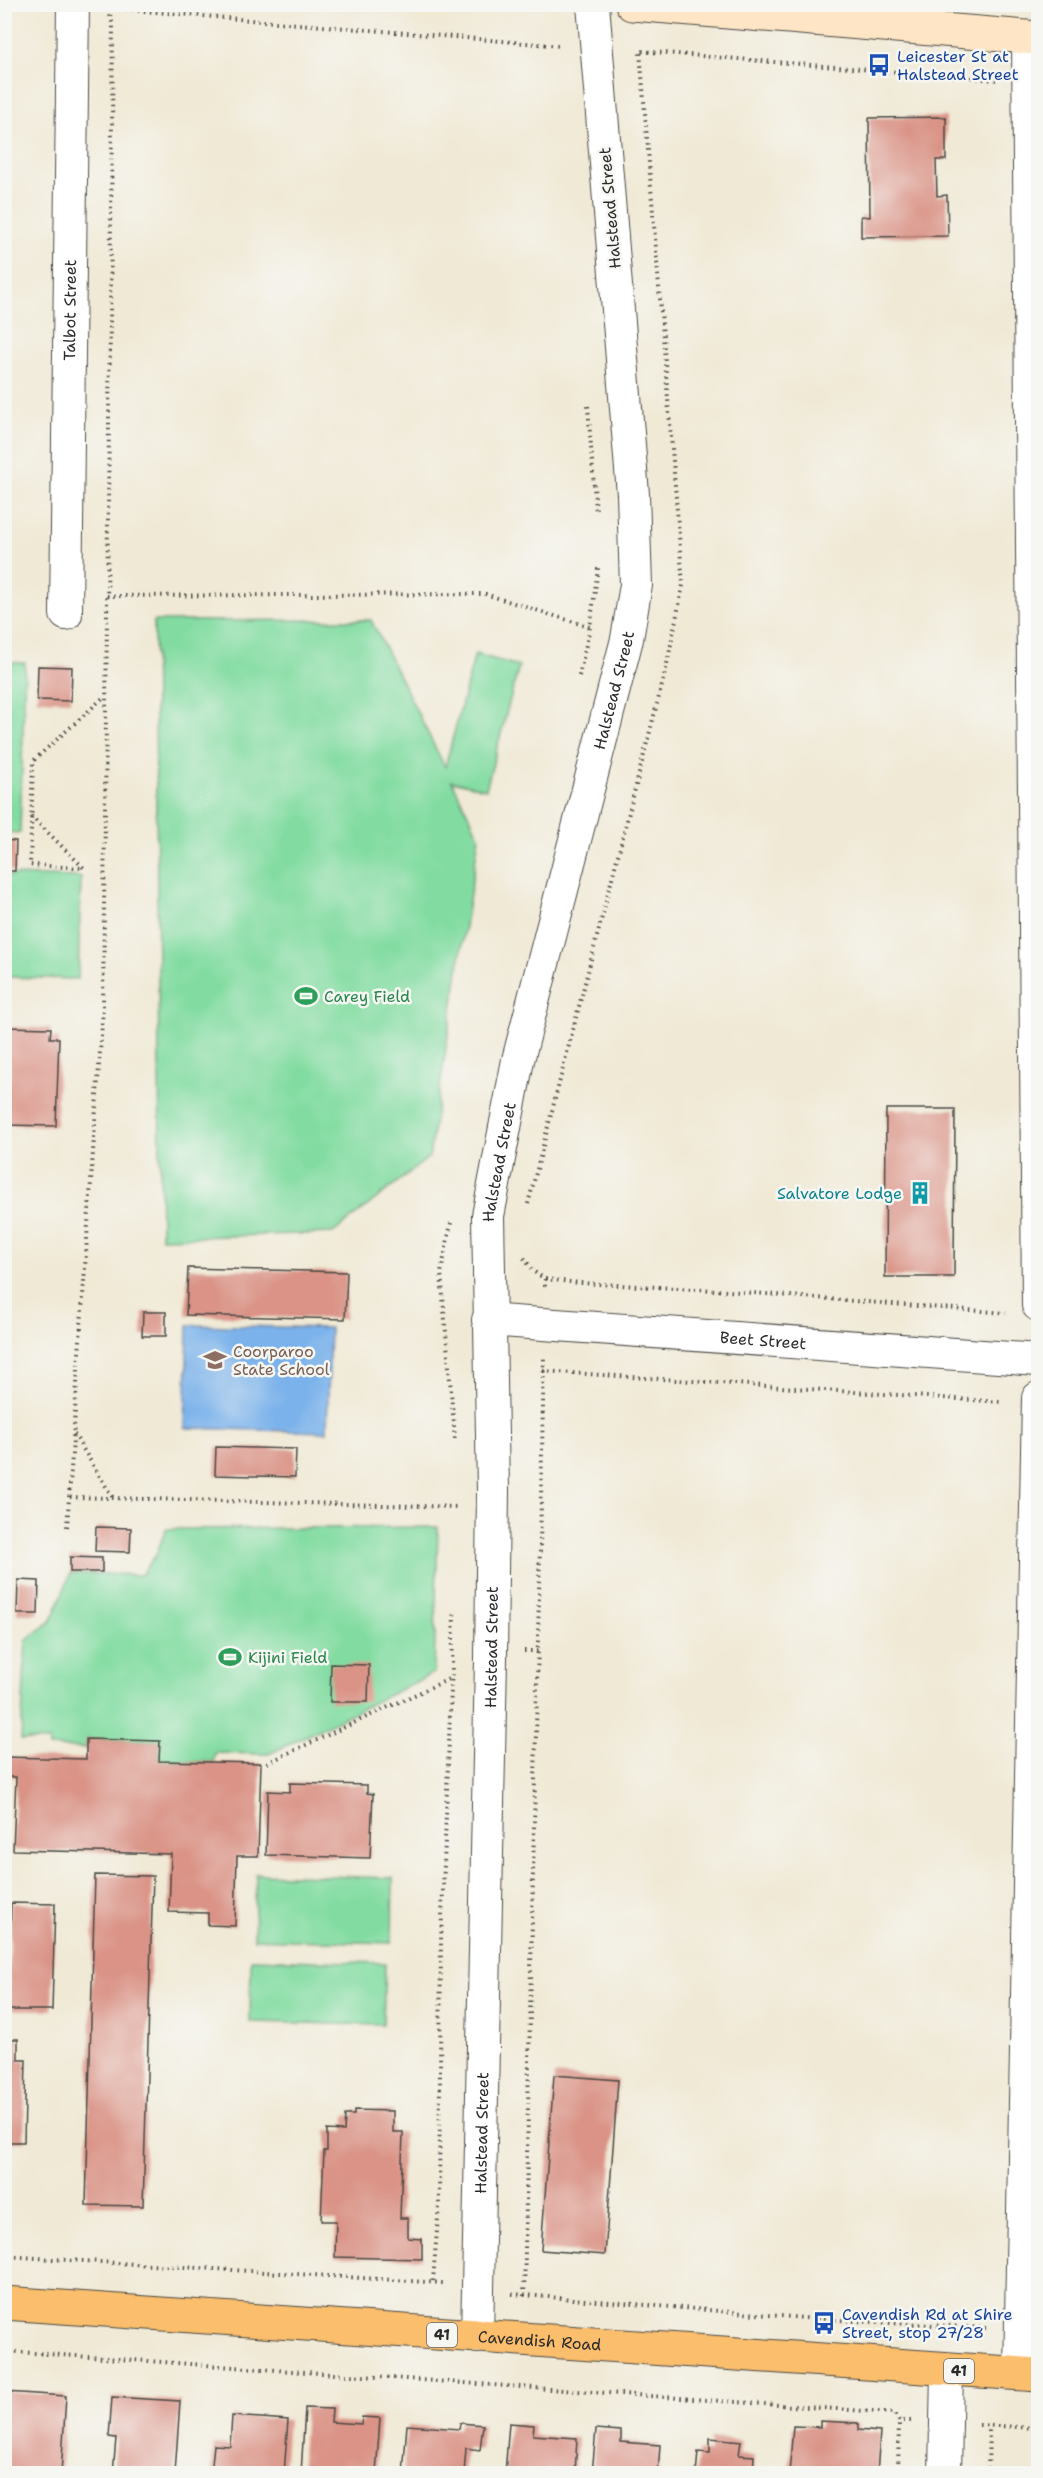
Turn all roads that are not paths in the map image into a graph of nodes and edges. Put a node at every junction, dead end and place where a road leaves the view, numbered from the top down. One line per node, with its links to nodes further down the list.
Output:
1 (73, 4): 5 (street, Talbot Street)
2 (593, 4): 7 (street, Halstead Street)
3 (632, 4): 4 (street)
4 (1033, 38): 6 (street)
5 (66, 614)
6 (1024, 1309)
7 (488, 1320): 8 (street, Beet Street); 11 (street, Halstead Street)
8 (1038, 1360)
9 (1038, 1398): 13 (street)
10 (4, 2303): 11 (main road, Cavendish Road / 41)
11 (477, 2337): 12 (main road, Cavendish Road / 41)
12 (947, 2370): 13 (main road, Cavendish Road / 41); 14 (street)
13 (1029, 2375)
14 (945, 2474)

